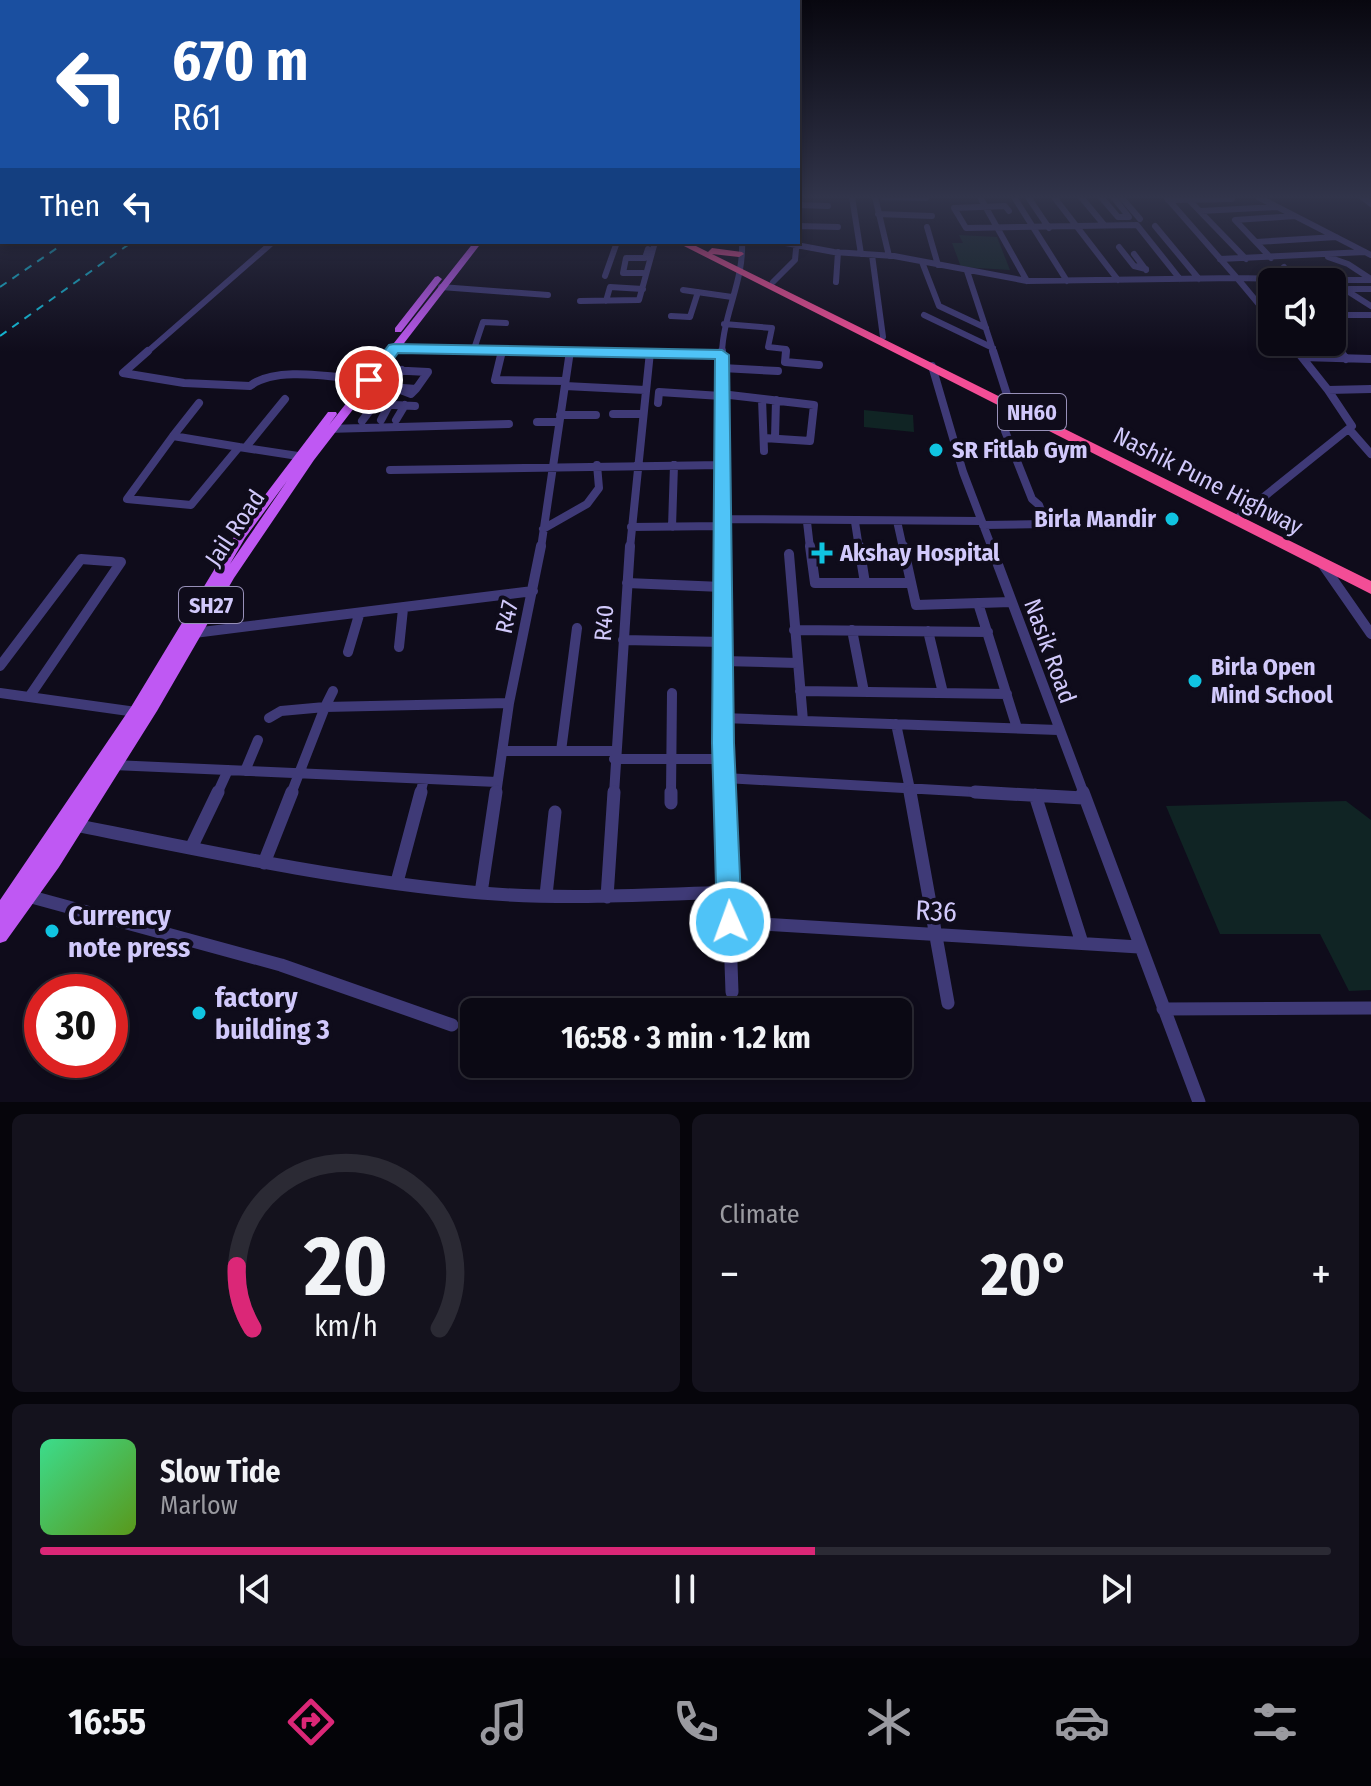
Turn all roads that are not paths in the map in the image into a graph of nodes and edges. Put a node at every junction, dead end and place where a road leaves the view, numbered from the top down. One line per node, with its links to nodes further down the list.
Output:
1 (266, 248): 93 (street)
2 (464, 248): 93 (main road)
3 (473, 248): 56 (main road, Jail Road / SH27)
4 (615, 248): 41 (street)
5 (650, 248): 32 (street)
6 (697, 248): 30 (highway, Nashik Pune Highway)
7 (704, 248): 30 (highway, Nashik Pune Highway / NH60)
8 (740, 248): 43 (street)
9 (799, 248): 49 (street)
10 (815, 248): 23 (street)
11 (860, 248): 24 (street)
12 (887, 248): 31 (street)
13 (933, 248): 38 (street)
14 (1009, 248): 53 (street)
15 (1046, 248): 54 (street)
16 (1093, 248): 50 (street)
17 (1120, 248): 39 (street)
18 (1156, 248): 47 (street)
19 (1174, 248): 48 (street)
20 (1211, 248): 34 (street)
21 (1236, 248): 35 (street)
22 (1262, 248): 33 (street)
23 (838, 252): 24 (street); 55 (street)
24 (861, 254): 28 (street)
25 (1134, 254): 39 (street)
26 (1342, 254): 27 (street); 29 (street); 37 (street)
27 (1368, 254)
28 (872, 255): 31 (street); 75 (street)
29 (1322, 255): 33 (street); 37 (street)
30 (716, 256): 43 (highway, Nashik Pune Highway / NH60)
31 (889, 256): 36 (street)
32 (648, 258): 41 (street); 57 (street)
33 (1271, 258): 35 (street)
34 (1220, 259): 35 (street); 44 (street)
35 (1246, 259)
36 (922, 262): 38 (street); 74 (street)
37 (1348, 264): 52 (street)
38 (938, 265): 40 (street)
39 (1146, 269): 46 (street)
40 (967, 271): 53 (street); 74 (street)
41 (623, 273): 42 (street)
42 (643, 273)
43 (738, 273): 49 (highway, Nashik Pune Highway / NH60); 62 (street); 73 (street)
44 (1237, 278): 45 (street); 48 (street); 66 (street)
45 (1258, 278)
46 (1153, 279): 47 (street); 50 (street)
47 (1180, 279): 48 (street)
48 (1199, 279)
49 (766, 280): 75 (highway, Nashik Pune Highway / NH60); 88 (highway, Nashik Pune Highway / NH60)
50 (1118, 280): 54 (street)
51 (1346, 280): 52 (street)
52 (1371, 280)
53 (1027, 281): 54 (street)
54 (1067, 281)
55 (836, 282)
56 (441, 287): 63 (street); 76 (main road, Jail Road / SH27)
57 (643, 289): 65 (street); 65 (street)
58 (1346, 289): 59 (street)
59 (1371, 289)
60 (683, 290): 62 (street)
61 (1346, 290): 67 (street)
62 (698, 292): 71 (street)
63 (548, 295)
64 (580, 301): 65 (street)
65 (606, 301)
66 (1258, 303)
67 (1371, 305)
68 (924, 315): 77 (street)
69 (1346, 315): 70 (street)
70 (1371, 315)
71 (671, 316)
72 (506, 323): 78 (street)
73 (724, 324): 82 (street); 87 (street)
74 (986, 328): 77 (street)
75 (883, 337): 103 (highway, Nashik Pune Highway / NH60)
76 (394, 348): 78 (street); 93 (main road, Jail Road / SH27)
77 (993, 348): 103 (street)
78 (474, 349): 79 (street)
79 (503, 349): 80 (street); 94 (street)
80 (570, 350): 81 (street); 94 (street, R47)
81 (650, 352): 82 (street); 97 (street, R40)
82 (722, 355): 89 (street)
83 (1344, 356): 85 (street)
84 (1302, 357): 85 (street); 98 (street)
85 (1346, 359): 86 (street)
86 (1371, 359)
87 (819, 365)
88 (932, 366): 103 (highway, Nashik Pune Highway / NH60); 140 (street, Nasik Road)
89 (722, 368): 92 (street); 99 (street)
90 (402, 370): 91 (street); 93 (street); 95 (street)
91 (415, 371): 95 (street); 95 (street)
92 (778, 371)
93 (366, 383): 95 (street); 105 (main road, Jail Road / SH27); 120 (main road)
94 (565, 384): 97 (street); 114 (street, R47)
95 (399, 389): 107 (street); 108 (street)
96 (1371, 389): 98 (street)
97 (645, 390): 112 (street, R40)
98 (1328, 390): 121 (street)
99 (721, 395): 101 (street); 106 (street); 133 (street)
100 (285, 399): 125 (street)
101 (762, 399): 102 (street); 123 (street)
102 (776, 400): 124 (street); 124 (street)
103 (1006, 401): 135 (highway, Nashik Pune Highway / NH60); 141 (street); 147 (highway, Nashik Pune Highway / NH60)
104 (199, 403): 122 (street)
105 (352, 403): 108 (street); 120 (main road, Jail Road / SH27)
106 (658, 403)
107 (402, 404): 109 (street); 110 (street); 116 (street)
108 (375, 405): 110 (street); 117 (street)
109 (415, 406)
110 (388, 407): 115 (street)
111 (613, 414): 112 (street)
112 (642, 414): 131 (street, R40)
113 (596, 415): 114 (street)
114 (560, 419): 118 (street); 129 (street, R47)
115 (381, 420)
116 (396, 420)
117 (362, 421)
118 (537, 422)
119 (509, 424): 120 (street)
120 (325, 429): 128 (main road); 148 (main road, Jail Road / SH27)
121 (1349, 429): 127 (street); 135 (street)
122 (173, 436): 125 (street); 125 (street)
123 (764, 438): 124 (street); 126 (street)
124 (775, 438)
125 (243, 447): 128 (street)
126 (764, 451)
127 (1371, 454)
128 (298, 456): 148 (main road)
129 (553, 465): 130 (street); 134 (street); 145 (street, R47)
130 (597, 465): 131 (street); 145 (street)
131 (636, 465): 132 (street); 143 (street, R40)
132 (674, 465): 133 (street); 144 (street)
133 (722, 465): 139 (street)
134 (390, 470)
135 (1240, 516): 147 (highway, Nashik Pune Highway / NH60)
136 (897, 521): 138 (street); 140 (street); 152 (street)
137 (807, 522): 138 (street); 139 (street); 151 (street)
138 (855, 522): 151 (street)
139 (722, 523): 144 (street); 153 (street)
140 (982, 523): 141 (street); 156 (street, Nasik Road)
141 (1045, 525): 142 (street)
142 (1093, 525)
143 (631, 527): 144 (street); 150 (street, R40)
144 (672, 527)
145 (543, 529): 155 (street, R47)
146 (789, 554): 161 (street)
147 (1323, 561): 149 (highway, Nashik Pune Highway / NH60); 154 (highway, Nashik Pune Highway / NH60); 166 (street)
148 (224, 573): 165 (main road, Jail Road / SH27); 184 (main road)
149 (1371, 581)
150 (627, 583): 153 (street); 167 (street, R40)
151 (865, 583): 152 (street)
152 (911, 583): 157 (street)
153 (722, 587): 168 (street)
154 (1371, 588)
155 (533, 591): 158 (street); 182 (street, R47)
156 (1011, 602): 157 (street); 190 (street, Nasik Road)
157 (978, 603): 164 (street)
158 (403, 609): 159 (street); 169 (street)
159 (359, 615): 165 (street); 170 (street)
160 (577, 628): 193 (street)
161 (794, 630): 162 (street); 172 (street)
162 (852, 630): 163 (street); 176 (street)
163 (928, 631): 164 (street); 179 (street)
164 (988, 632): 180 (street)
165 (194, 633): 197 (main road, Jail Road / SH27)
166 (1371, 634)
167 (623, 640): 168 (street); 194 (street, R40)
168 (723, 642): 171 (street)
169 (399, 647)
170 (348, 652)
171 (723, 661): 172 (street); 186 (street)
172 (797, 663): 175 (street)
173 (0, 666): 181 (street)
174 (333, 691): 183 (street)
175 (800, 691): 176 (street); 187 (street)
176 (864, 692): 179 (street)
177 (0, 693): 181 (street)
178 (672, 693): 195 (street)
179 (943, 693): 180 (street)
180 (1007, 694): 189 (street)
181 (29, 697): 184 (street)
182 (509, 703): 183 (street); 192 (street, R47)
183 (325, 707): 185 (street); 200 (street)
184 (136, 712): 197 (main road)
185 (269, 718)
186 (723, 718): 187 (street); 196 (street)
187 (803, 721): 188 (street)
188 (896, 724): 189 (street); 204 (street)
189 (1017, 728): 190 (street)
190 (1058, 730): 206 (street, Nasik Road)
191 (258, 740): 199 (street)
192 (502, 751): 193 (street); 203 (street, R47)
193 (561, 751): 194 (street)
194 (614, 755): 195 (street); 217 (street, R40)
195 (671, 759): 196 (street); 207 (street)
196 (724, 759): 201 (street)
197 (107, 764): 198 (street); 209 (main road, Jail Road / SH27); 218 (main road)
198 (228, 770): 199 (street); 210 (street)
199 (245, 771): 200 (street)
200 (300, 773): 202 (street); 211 (street)
201 (725, 778): 204 (street); 213 (street)
202 (424, 779): 203 (street); 212 (street)
203 (497, 782): 214 (street, R47)
204 (910, 788): 205 (street); 221 (street)
205 (1035, 795): 206 (street); 222 (street)
206 (1083, 798): 223 (street, Nasik Road)
207 (671, 803)
208 (555, 812): 215 (street)
209 (75, 825): 210 (street); 216 (main road, Jail Road / SH27)
210 (191, 848): 211 (street)
211 (264, 863): 212 (street)
212 (397, 882): 214 (street)
213 (729, 892): 217 (street); 219 (street)
214 (481, 893): 215 (street)
215 (546, 895): 217 (street)
216 (28, 896): 220 (main road, Jail Road / SH27); 228 (street)
217 (607, 897)
218 (0, 914)
219 (730, 922): 221 (street, R36); 224 (street)
220 (0, 935)
221 (939, 935): 222 (street, R36); 225 (street)
222 (1082, 943): 223 (street, R36)
223 (1139, 947): 227 (street, Nasik Road)
224 (732, 992)
225 (948, 1003)
226 (1371, 1008): 227 (street)
227 (1163, 1009): 229 (street, Nasik Road)
228 (452, 1025)
229 (1199, 1102)

